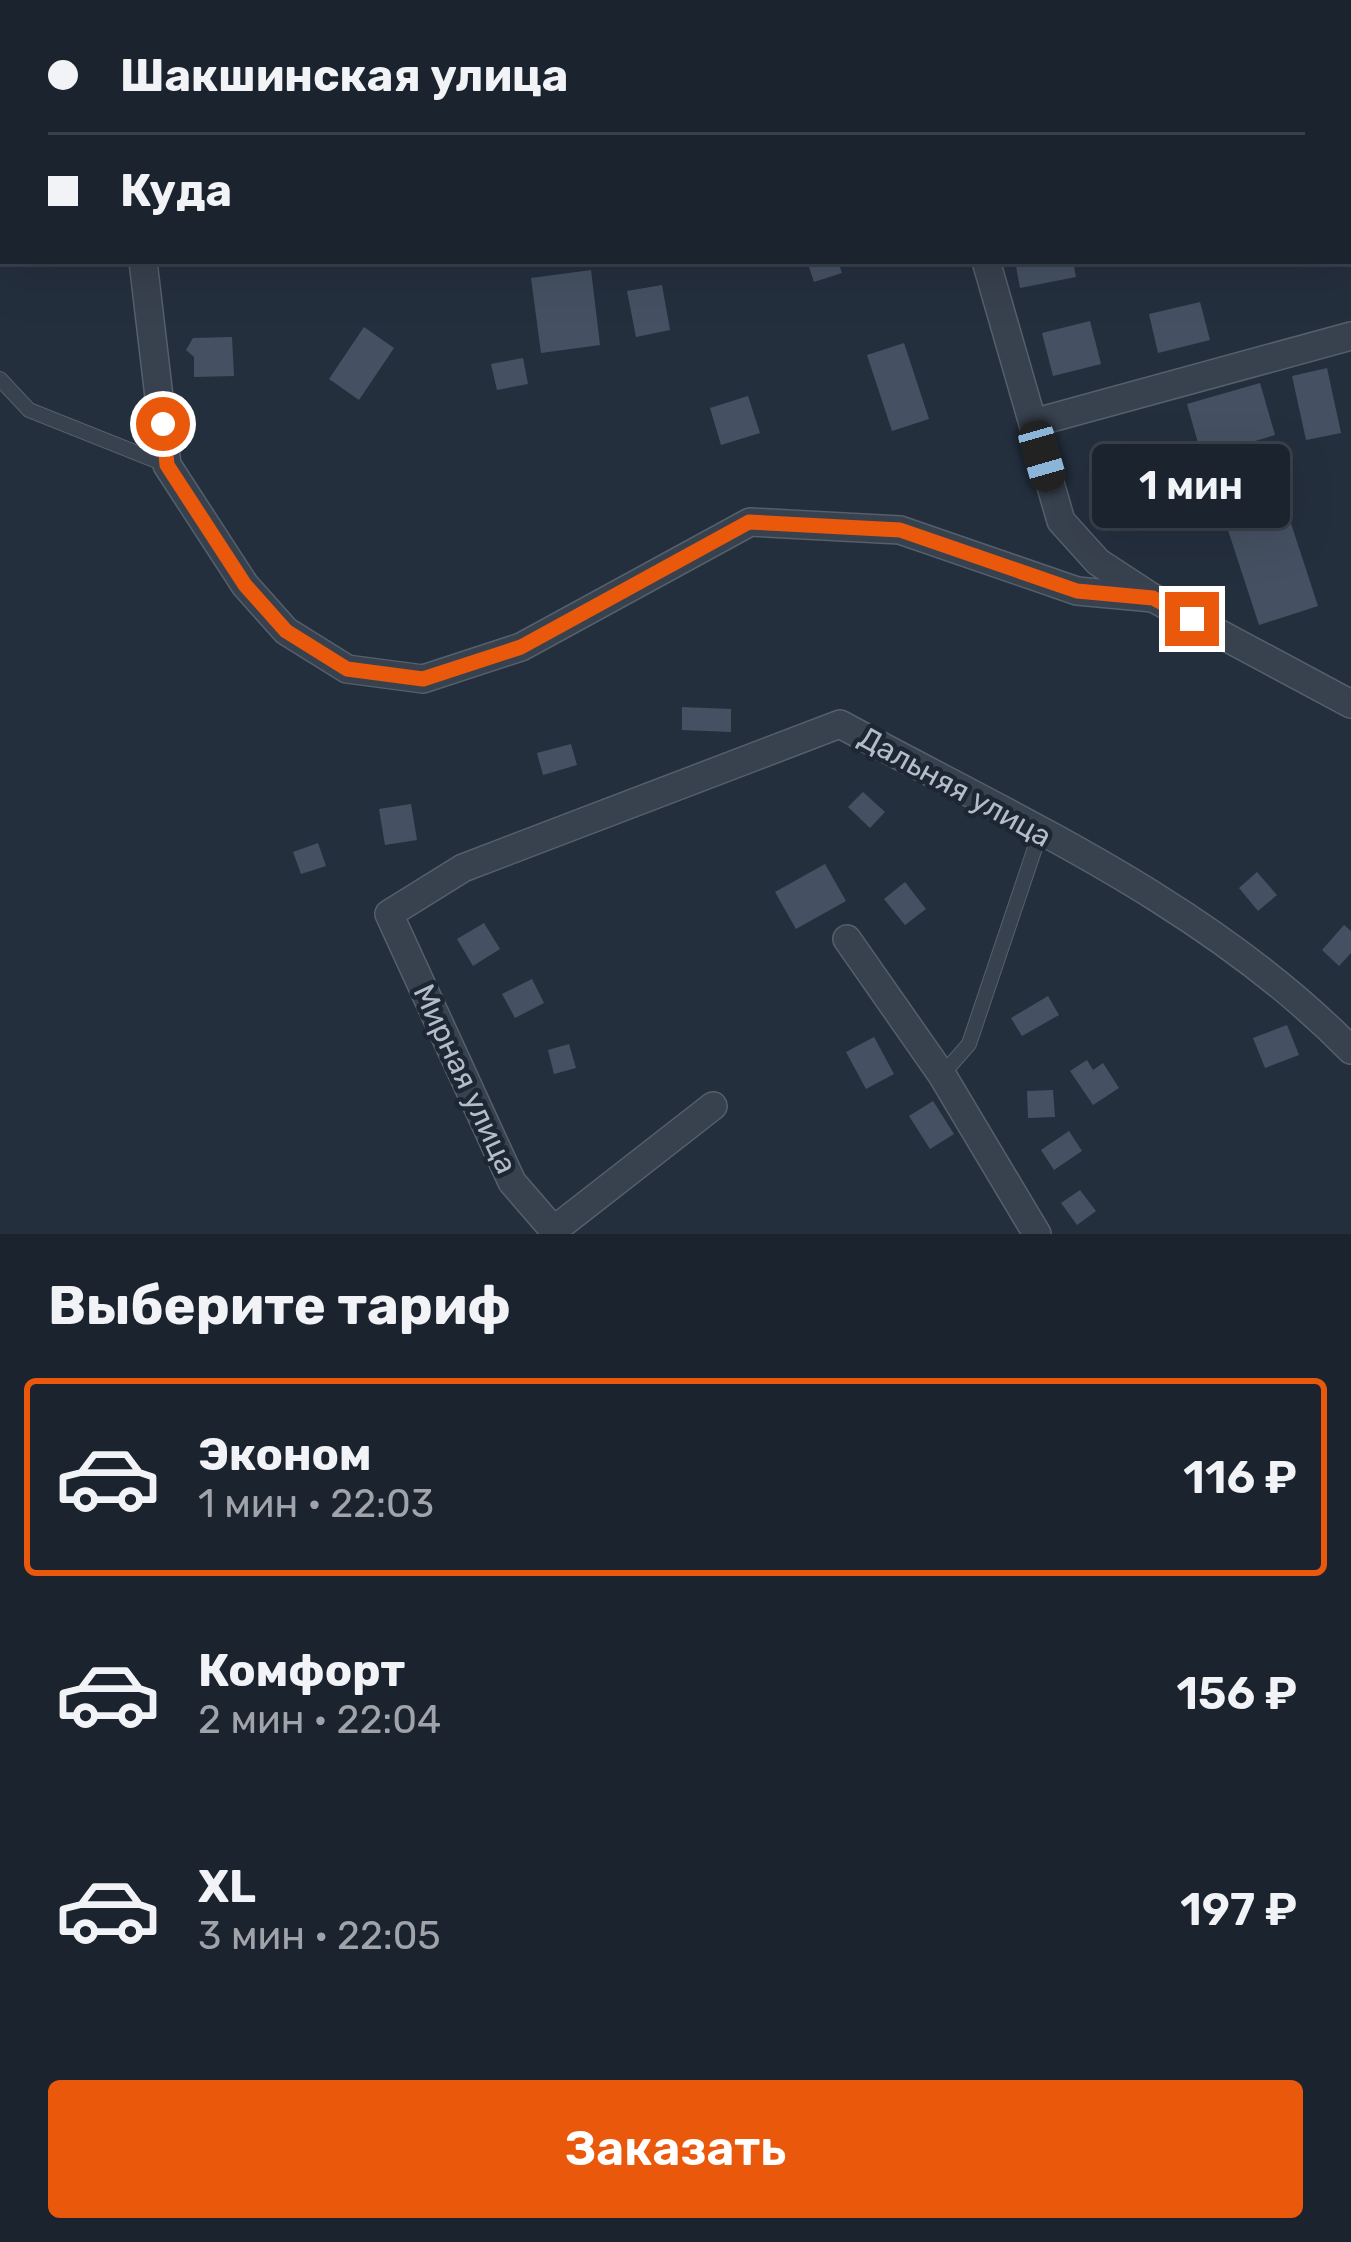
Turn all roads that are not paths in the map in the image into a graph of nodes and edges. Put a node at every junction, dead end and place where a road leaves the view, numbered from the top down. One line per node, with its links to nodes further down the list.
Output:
1 (143, 264): 6 (street)
2 (987, 264): 5 (street)
3 (1351, 336): 5 (street)
4 (0, 379): 6 (lane)
5 (1033, 423): 7 (street)
6 (167, 465): 7 (street)
7 (1153, 598): 8 (street)
8 (1351, 704)
9 (1040, 832): 10 (street, Дальняя улица); 12 (street, Дальняя улица); 13 (lane)
10 (389, 914): 15 (street, Мирная улица)
11 (847, 939): 13 (street)
12 (1351, 1050)
13 (942, 1075): 16 (street)
14 (713, 1106): 15 (street)
15 (556, 1232)
16 (1037, 1234)

